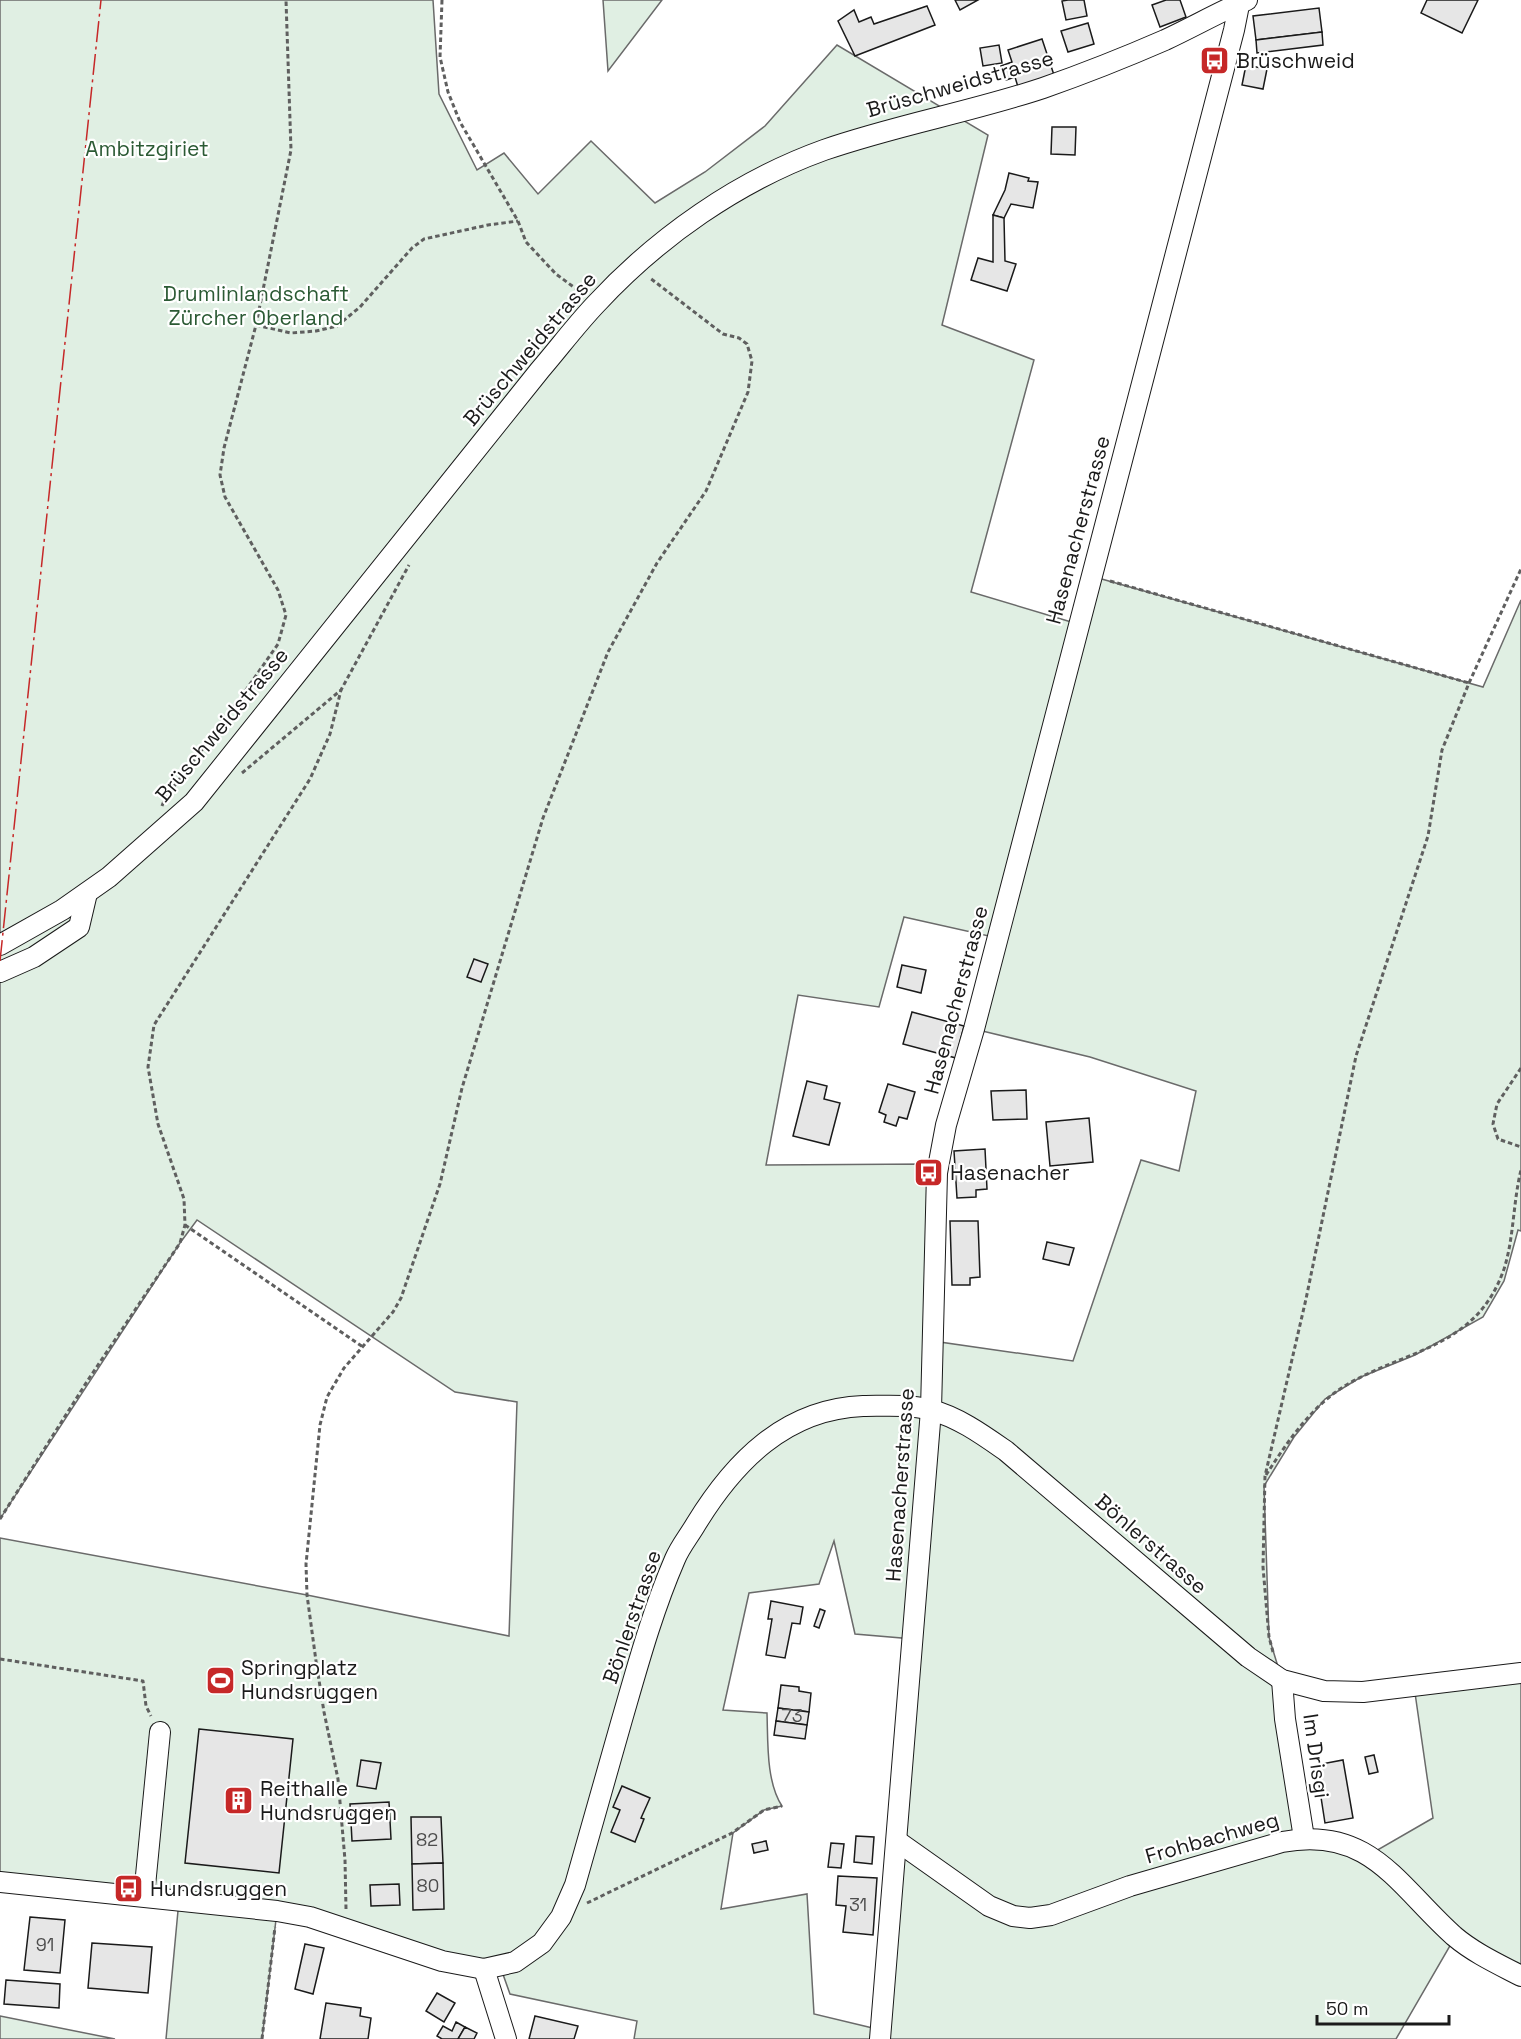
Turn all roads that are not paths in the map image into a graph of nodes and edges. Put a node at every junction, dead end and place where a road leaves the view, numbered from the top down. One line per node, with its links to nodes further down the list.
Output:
1 (1242, 1): 2 (street, Brüschweidstrasse); 5 (street, Hasenacherstrasse)
2 (87, 892): 3 (street, Brüschweidstrasse); 4 (street)
3 (0, 945)
4 (0, 972)
5 (931, 1410): 7 (street, Bönlerstrasse); 10 (street, Hasenacherstrasse); 13 (street, Bönlerstrasse)
6 (1521, 1673): 7 (street, Bönlerstrasse)
7 (1282, 1680): 9 (street, Im Drisgi)
8 (160, 1732): 12 (street)
9 (1304, 1838): 10 (street, Frohbachweg); 14 (street, Frohbachweg)
10 (897, 1841): 16 (street, Hasenacherstrasse)
11 (0, 1882): 12 (street, Bönlerstrasse)
12 (144, 1896): 13 (street, Bönlerstrasse)
13 (484, 1969): 15 (street)
14 (1521, 1976)
15 (506, 2039)
16 (880, 2039)

